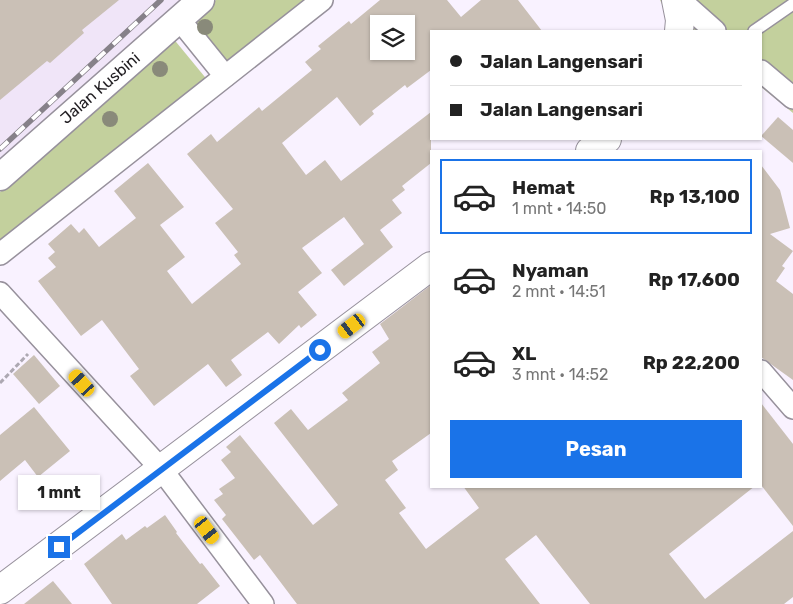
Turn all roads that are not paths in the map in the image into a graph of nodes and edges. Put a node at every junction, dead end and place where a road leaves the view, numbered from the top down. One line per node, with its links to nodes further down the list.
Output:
1 (201, 0): 6 (street, Jalan Kusbini)
2 (322, 0): 11 (street)
3 (676, 0): 7 (main road)
4 (680, 0): 8 (street)
5 (793, 4): 9 (lane)
6 (179, 19): 11 (street); 15 (street, Jalan Kusbini)
7 (679, 30)
8 (714, 30)
9 (755, 30)
10 (762, 72): 12 (street)
11 (225, 76): 16 (street)
12 (793, 98)
13 (606, 140): 14 (main road)
14 (591, 150)
15 (0, 177)
16 (0, 254)
17 (430, 267): 21 (main road)
18 (0, 293): 21 (street)
19 (762, 372): 20 (street)
20 (793, 408)
21 (162, 470): 22 (main road); 23 (street)
22 (0, 590)
23 (263, 604)

